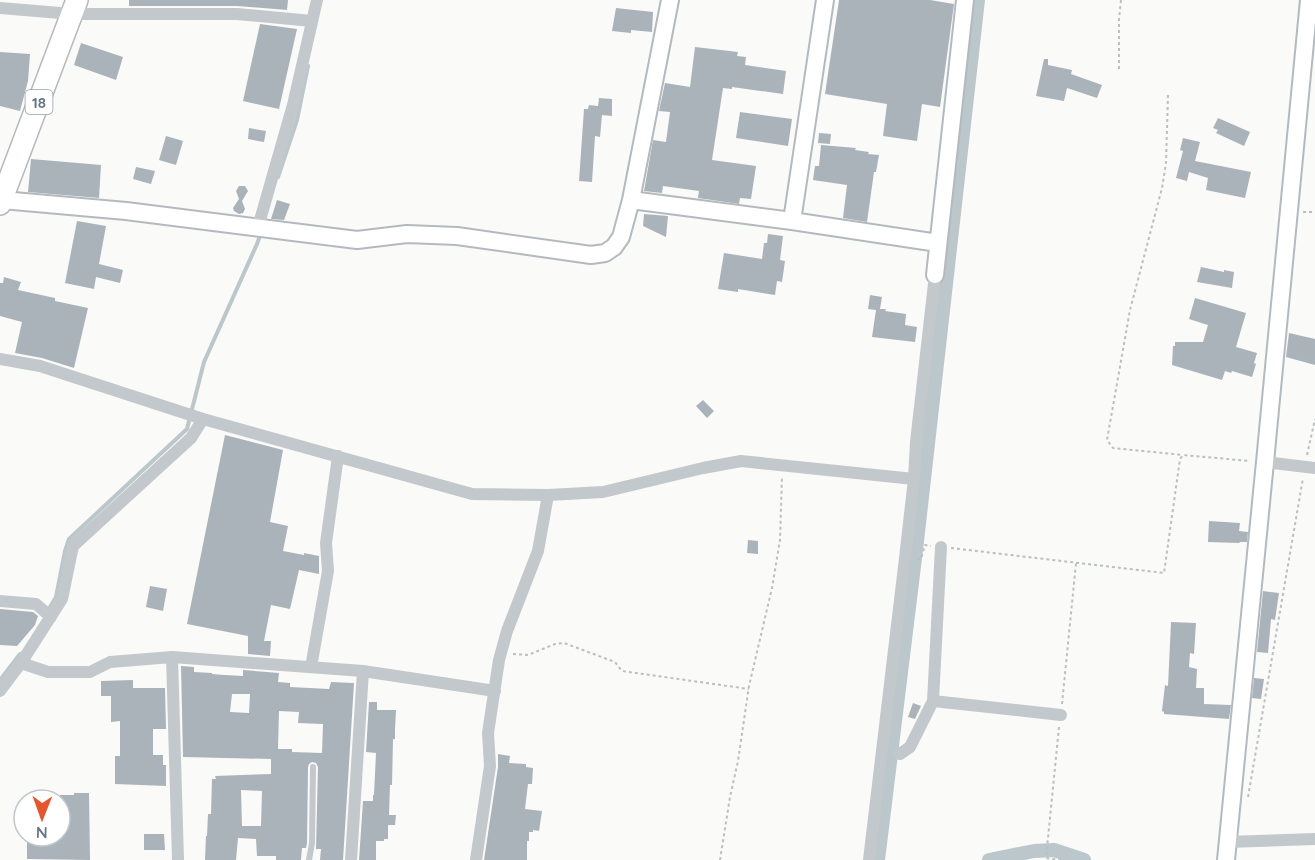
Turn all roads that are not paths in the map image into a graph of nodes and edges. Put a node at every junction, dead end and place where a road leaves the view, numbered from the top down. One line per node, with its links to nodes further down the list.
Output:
1 (316, 0): 8 (street)
2 (670, 0): 9 (street)
3 (825, 0): 11 (street)
4 (965, 0): 13 (street)
5 (1309, 0): 18 (street)
6 (75, 7): 7 (street); 8 (street); 10 (highway, 18)
7 (0, 8)
8 (312, 21): 12 (street)
9 (631, 200): 11 (street); 12 (street)
10 (0, 201): 12 (street)
11 (792, 221): 13 (street)
12 (258, 227)
13 (938, 243): 14 (street)
14 (935, 275): 20 (street)
15 (0, 358): 16 (street)
16 (202, 419): 17 (street); 24 (street)
17 (339, 456): 21 (street); 27 (street)
18 (1265, 462): 19 (street); 36 (street)
19 (1310, 468)
20 (914, 479): 21 (street); 41 (street)
21 (548, 495): 30 (street)
22 (941, 547): 31 (street)
23 (0, 601): 24 (street)
24 (51, 617): 26 (street)
25 (172, 657): 26 (street); 27 (street); 37 (street)
26 (21, 663): 29 (street)
27 (311, 667): 28 (street)
28 (363, 671): 30 (street); 39 (street)
29 (0, 691)
30 (495, 691): 40 (street)
31 (933, 701): 32 (street); 33 (street)
32 (1061, 715)
33 (900, 754)
34 (313, 767): 38 (lane)
35 (1315, 839): 36 (street)
36 (1227, 842): 42 (street)
37 (178, 860)
38 (309, 860)
39 (351, 860)
40 (477, 860)
41 (869, 860)
42 (1226, 860)

